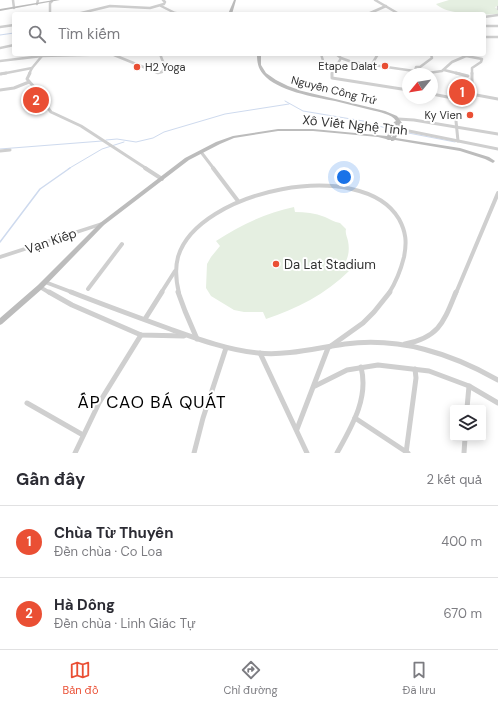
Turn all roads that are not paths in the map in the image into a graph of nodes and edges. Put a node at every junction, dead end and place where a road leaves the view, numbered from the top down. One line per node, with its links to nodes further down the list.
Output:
1 (13, 0): 10 (street)
2 (59, 0): 6 (main road)
3 (163, 0): 8 (street)
4 (235, 0): 15 (main road)
5 (375, 0): 9 (street)
6 (52, 1): 7 (main road); 12 (street)
7 (38, 2): 10 (main road)
8 (161, 6): 13 (street); 14 (street)
9 (386, 6): 16 (street); 17 (street)
10 (14, 8): 11 (main road)
11 (0, 10)
12 (50, 12)
13 (86, 12)
14 (173, 12)
15 (231, 12)
16 (372, 12)
17 (396, 12)
18 (498, 15): 19 (street)
19 (486, 17)
20 (12, 25): 23 (street)
21 (486, 26): 22 (street)
22 (498, 26)
23 (0, 27)
24 (486, 36): 25 (street)
25 (498, 37)
26 (12, 45): 27 (street)
27 (0, 48)
28 (42, 56): 37 (street); 39 (street)
29 (117, 56): 30 (street)
30 (161, 56)
31 (259, 56): 53 (main road, Nguyễn Công Trứ)
32 (322, 56): 40 (street)
33 (338, 56): 36 (street)
34 (377, 56): 38 (street)
35 (432, 56): 41 (street)
36 (341, 58): 38 (street); 40 (street)
37 (0, 61)
38 (372, 64): 42 (street)
39 (32, 68): 45 (street); 47 (street)
40 (337, 68): 48 (street)
41 (416, 68)
42 (402, 69)
43 (444, 70): 44 (street); 46 (street); 50 (street)
44 (438, 72)
45 (0, 74)
46 (468, 76)
47 (28, 82): 49 (street); 65 (street)
48 (402, 89)
49 (0, 90)
50 (471, 94): 51 (street); 52 (street)
51 (438, 95)
52 (498, 99)
53 (398, 120): 55 (main road); 56 (street, Nguyễn Công Trứ)
54 (456, 121): 56 (street)
55 (396, 128): 58 (main road); 59 (street)
56 (457, 128): 57 (street, Nguyễn Công Trứ); 59 (street)
57 (498, 134)
58 (391, 139): 63 (main road, Xô Viết Nghệ Tĩnh); 64 (main road, Xô Viết Nghệ Tĩnh)
59 (458, 141): 60 (street)
60 (498, 149)
61 (0, 150): 62 (street)
62 (10, 150)
63 (202, 152): 65 (main road, Xô Viết Nghệ Tĩnh); 67 (street)
64 (496, 162)
65 (162, 179): 68 (main road, Xô Viết Nghệ Tĩnh)
66 (498, 193): 80 (street)
67 (238, 201): 71 (street); 82 (street)
68 (102, 224): 70 (street, Vạn Kiếp); 72 (main road, Xô Viết Nghệ Tĩnh)
69 (122, 244): 74 (street)
70 (0, 258)
71 (175, 271): 75 (street); 79 (street)
72 (45, 282): 73 (main road, Xô Viết Nghệ Tĩnh); 75 (street)
73 (40, 288): 76 (main road, Xô Viết Nghệ Tĩnh); 77 (street)
74 (88, 289)
75 (145, 319): 78 (street)
76 (0, 322)
77 (141, 335): 78 (street); 94 (street)
78 (188, 336): 79 (street)
79 (197, 339): 81 (street)
80 (403, 345): 82 (street); 86 (street)
81 (226, 348): 83 (street); 97 (street)
82 (328, 348): 83 (street); 87 (street)
83 (260, 353): 93 (street)
84 (361, 366): 85 (street); 87 (street); 92 (street)
85 (415, 369): 88 (street); 100 (street)
86 (498, 380)
87 (314, 386): 93 (street)
88 (469, 386): 90 (street); 91 (street)
89 (27, 403): 94 (street)
90 (498, 403)
91 (467, 405)
92 (355, 418): 99 (street); 100 (street)
93 (297, 428): 98 (street)
94 (83, 435): 96 (street)
95 (465, 441): 101 (street)
96 (75, 453)
97 (194, 453)
98 (307, 453)
99 (337, 453)
100 (407, 453)
101 (464, 453)

